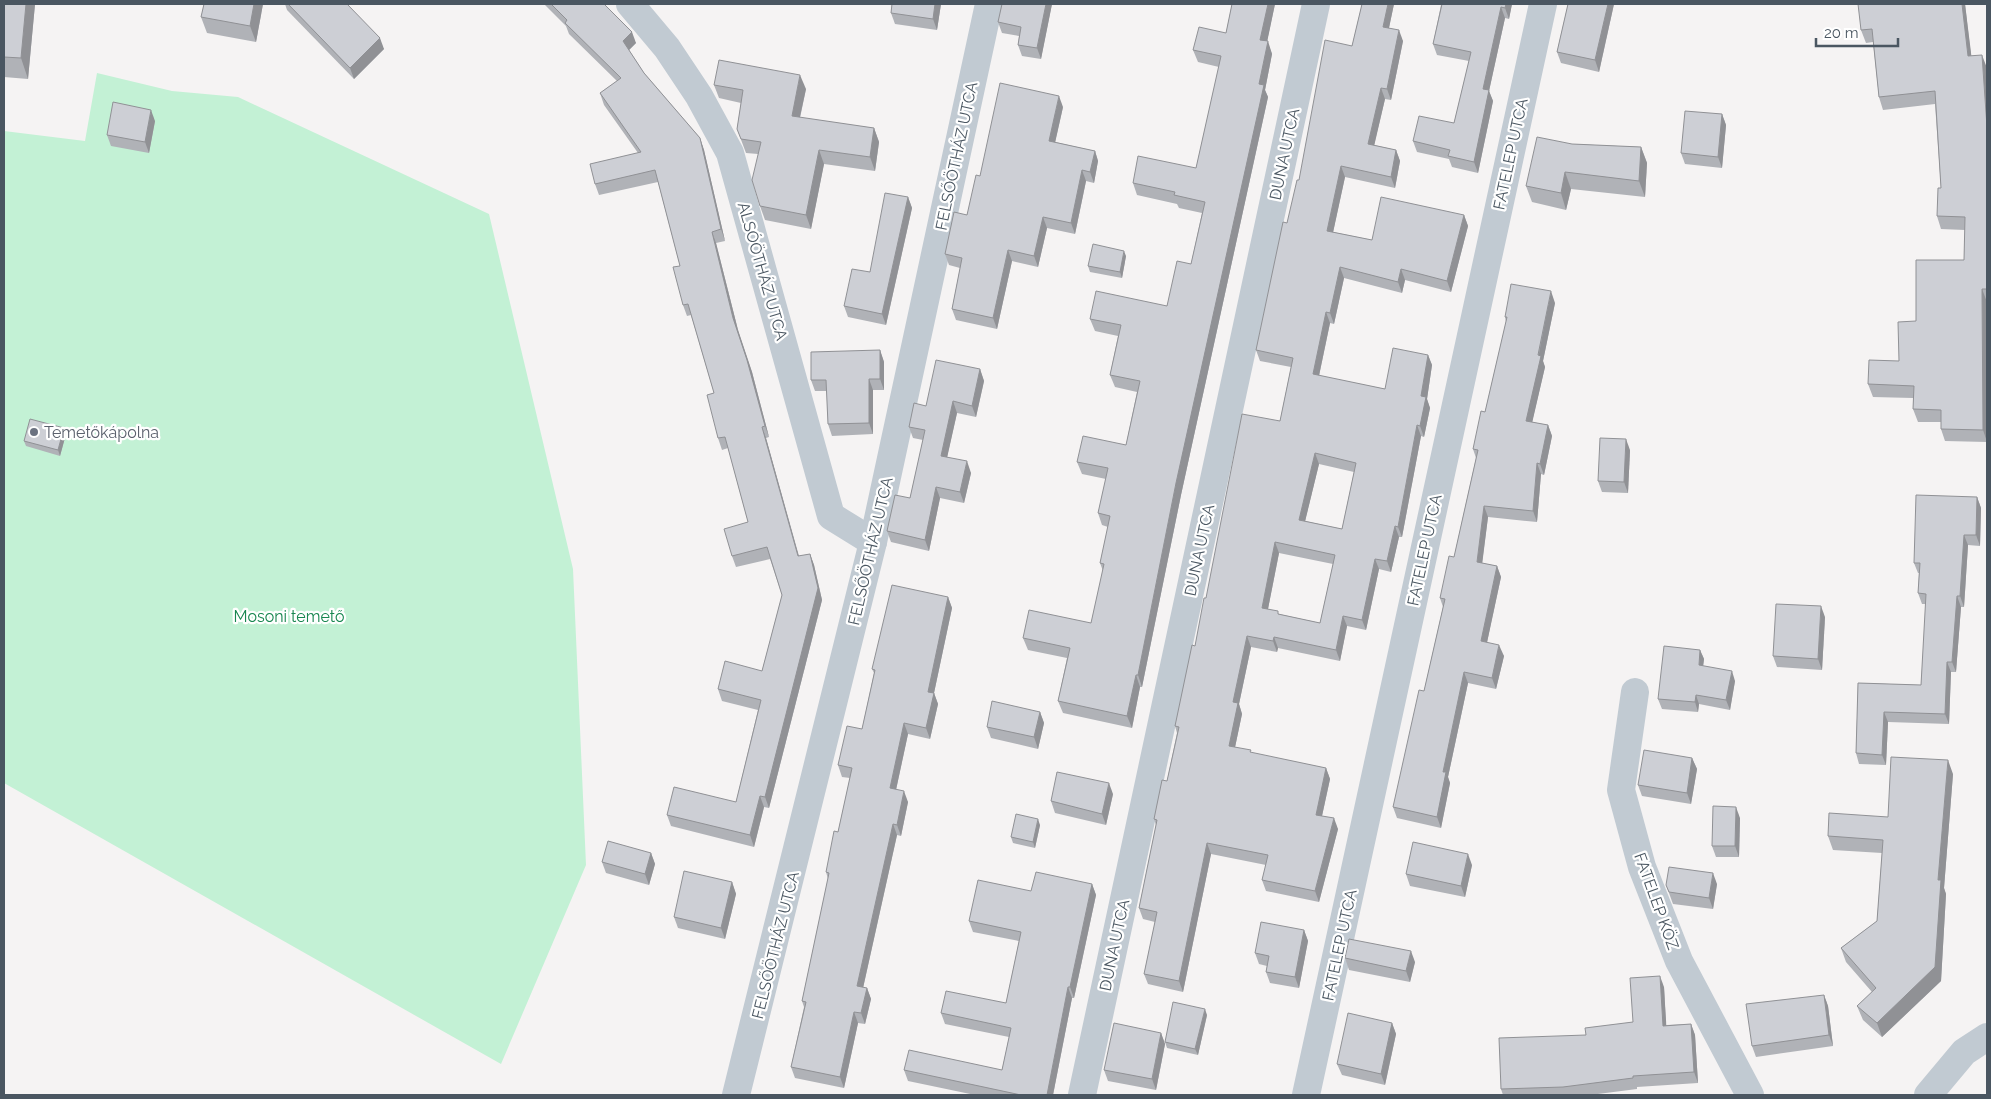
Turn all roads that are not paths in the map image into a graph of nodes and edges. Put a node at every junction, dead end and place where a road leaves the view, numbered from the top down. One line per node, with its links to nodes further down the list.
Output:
1 (630, 4): 5 (street, ALSÓÖTHÁZ UTCA)
2 (989, 4): 5 (street, FELSŐÖTHÁZ UTCA)
3 (1316, 4): 9 (street, DUNA UTCA)
4 (1543, 4): 10 (street, FATELEP UTCA)
5 (873, 542): 8 (street, FELSŐÖTHÁZ UTCA)
6 (1635, 692): 11 (street, FATELEP KÖZ)
7 (1987, 1037): 12 (street)
8 (736, 1095)
9 (1082, 1095)
10 (1306, 1095)
11 (1750, 1095)
12 (1928, 1095)

